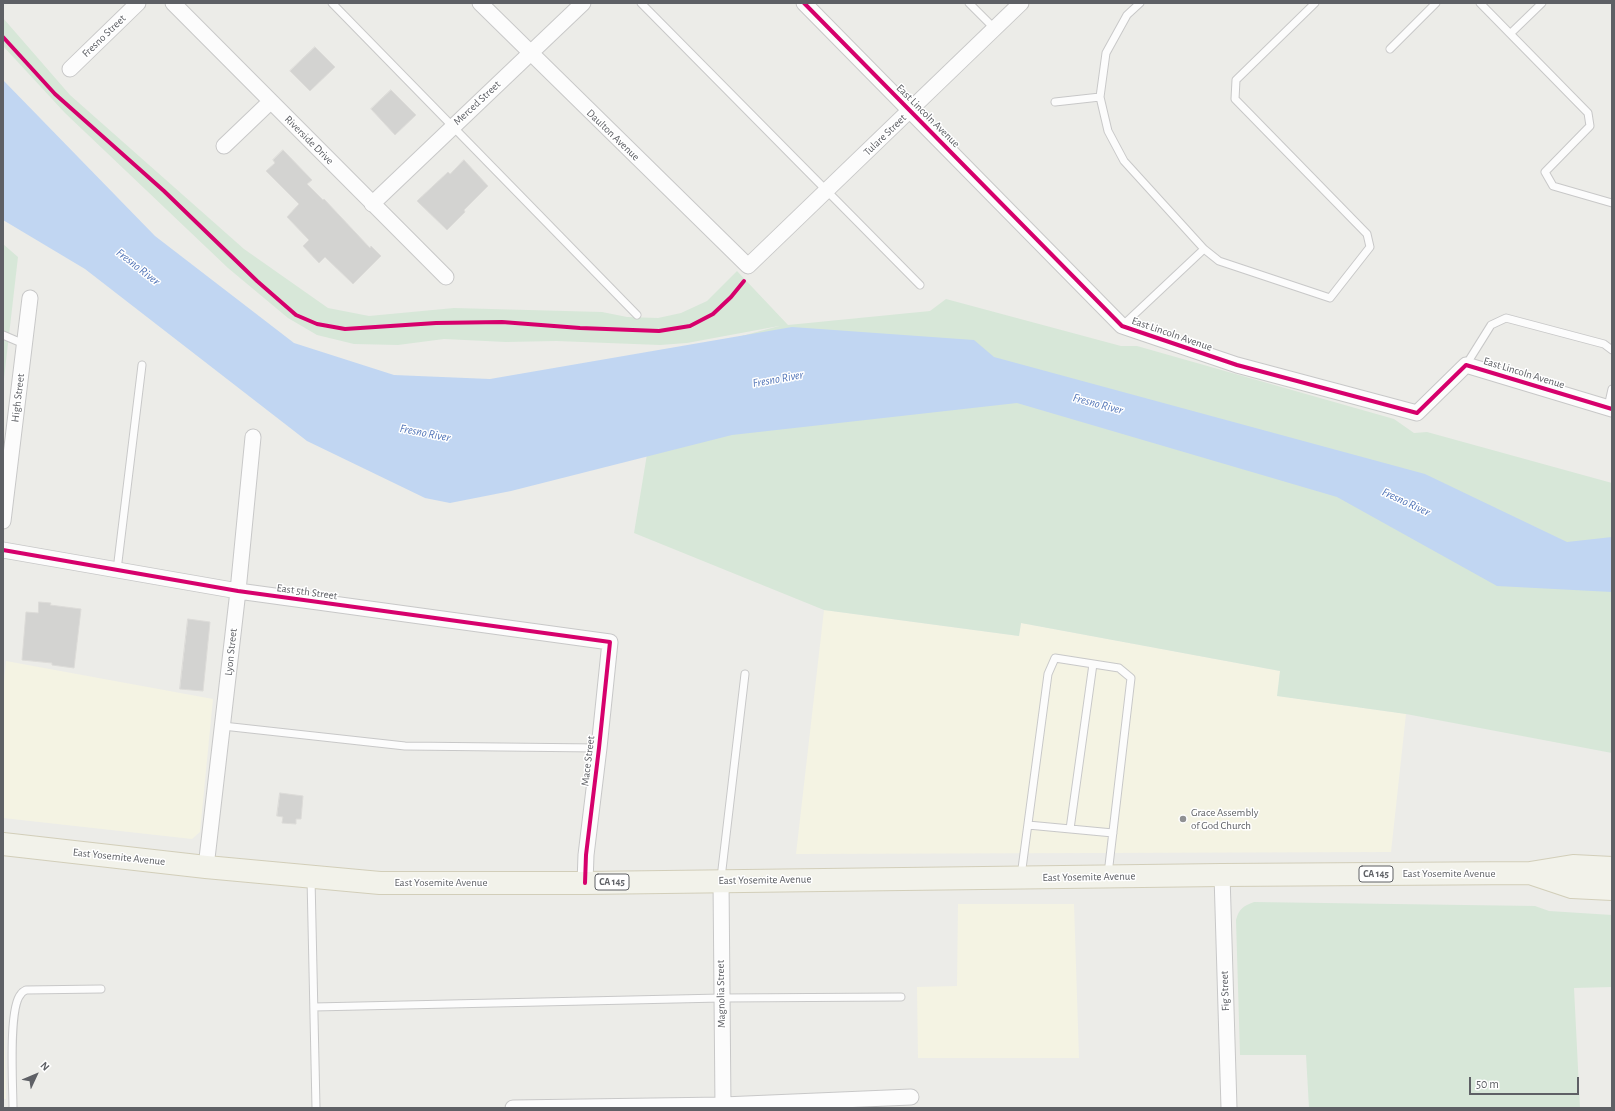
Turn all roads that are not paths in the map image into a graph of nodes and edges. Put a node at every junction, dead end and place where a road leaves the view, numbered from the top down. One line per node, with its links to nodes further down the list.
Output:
1 (138, 3): 19 (street, Fresno Street)
2 (173, 3): 21 (street, Riverside Drive)
3 (332, 3): 24 (lane)
4 (480, 3): 18 (street, Daulton Avenue)
5 (583, 3): 18 (street, Merced Street)
6 (641, 3): 26 (lane)
7 (804, 3): 23 (street, East Lincoln Avenue)
8 (969, 3): 15 (lane)
9 (1021, 3): 15 (street, Tulare Street)
10 (1140, 3): 20 (lane)
11 (1315, 3): 29 (lane)
12 (1436, 3): 17 (lane)
13 (1480, 3): 16 (lane)
14 (1542, 3): 16 (lane)
15 (995, 29): 23 (street, Tulare Street)
16 (1511, 33): 27 (lane)
17 (1390, 49)
18 (530, 54): 24 (street, Merced Street); 30 (street, Daulton Avenue)
19 (70, 69)
20 (1100, 97): 22 (lane); 29 (lane)
21 (270, 102): 25 (street); 28 (street, Riverside Drive)
22 (1055, 102)
23 (910, 111): 26 (street, Tulare Street); 35 (street, East Lincoln Avenue)
24 (452, 126): 28 (street, Merced Street); 34 (lane)
25 (224, 146)
26 (827, 190): 30 (street, Tulare Street); 32 (lane)
27 (1612, 203)
28 (372, 204): 31 (street, Riverside Drive)
29 (1204, 249): 35 (lane)
30 (748, 266)
31 (446, 276)
32 (920, 285)
33 (30, 298): 37 (street, High Street)
34 (637, 315)
35 (1122, 326): 40 (street, East Lincoln Avenue)
36 (3, 335): 37 (lane)
37 (24, 344): 44 (street, High Street)
38 (1612, 350): 40 (lane)
39 (142, 365): 46 (lane)
40 (1466, 365): 42 (street, East Lincoln Avenue)
41 (1612, 389): 42 (lane)
42 (1610, 408)
43 (253, 437): 47 (street, Lyon Street)
44 (3, 521)
45 (3, 550): 46 (street, East 5th Street)
46 (116, 570): 47 (street, East 5th Street)
47 (238, 591): 48 (street, East 5th Street); 51 (street, Lyon Street)
48 (610, 642): 52 (street, Mace Street)
49 (1092, 664): 53 (lane); 54 (lane); 55 (lane)
50 (745, 674): 64 (lane)
51 (223, 726): 52 (lane); 57 (street, Lyon Street)
52 (599, 748): 65 (street, Mace Street)
53 (1028, 825): 54 (lane); 63 (lane)
54 (1070, 829): 55 (lane)
55 (1113, 833): 62 (lane)
56 (3, 844): 57 (main road, East Yosemite Avenue / CA 145)
57 (206, 867): 61 (main road, East Yosemite Avenue / CA 145)
58 (1612, 868): 59 (main road, East Yosemite Avenue / CA 145)
59 (1530, 873): 60 (main road, East Yosemite Avenue / CA 145); 66 (main road, East Yosemite Avenue / CA 145)
60 (1222, 875): 62 (main road, East Yosemite Avenue / CA 145); 76 (street, Fig Street)
61 (310, 877): 65 (main road, East Yosemite Avenue / CA 145); 70 (lane)
62 (1108, 877): 63 (main road, East Yosemite Avenue / CA 145)
63 (1020, 878): 64 (main road, East Yosemite Avenue / CA 145)
64 (721, 880): 65 (main road, East Yosemite Avenue / CA 145); 69 (street, Magnolia Street)
65 (585, 883)
66 (1612, 890)
67 (101, 989): 73 (lane)
68 (901, 997): 69 (lane)
69 (721, 998): 70 (lane); 72 (street, Magnolia Street)
70 (314, 1007): 74 (lane)
71 (911, 1097): 72 (street)
72 (723, 1107): 75 (street)
73 (13, 1108)
74 (316, 1108)
75 (513, 1108)
76 (1228, 1108)

